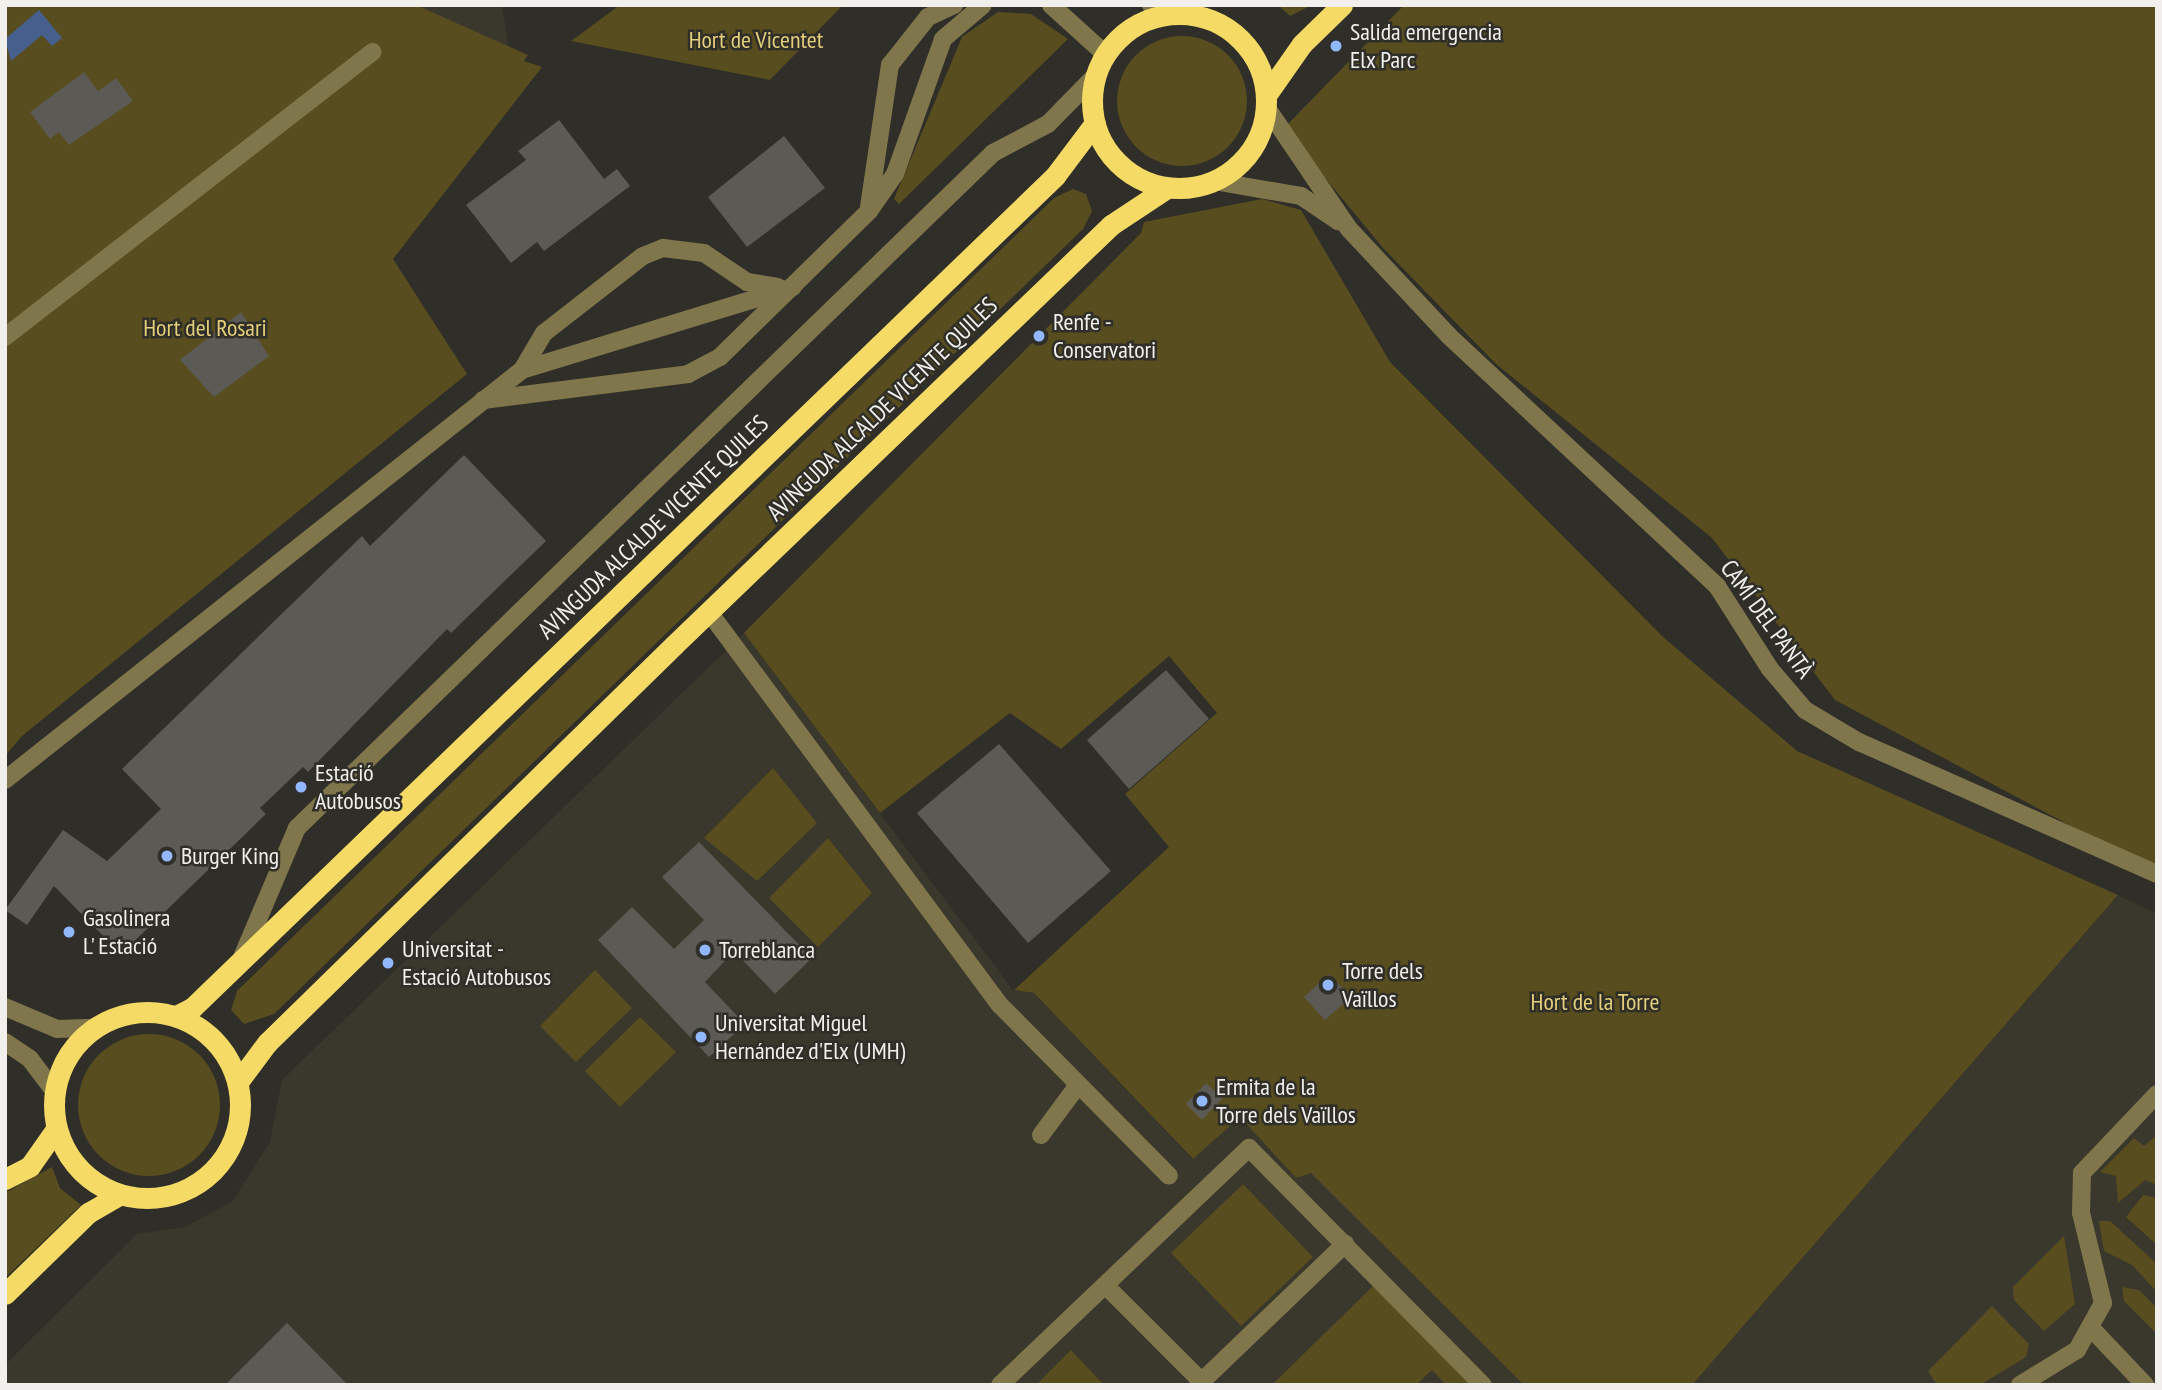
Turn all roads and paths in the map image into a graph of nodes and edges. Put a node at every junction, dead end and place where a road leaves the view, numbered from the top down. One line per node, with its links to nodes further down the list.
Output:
1 (954, 5): 14 (street)
2 (983, 5): 14 (street)
3 (1051, 5): 8 (street)
4 (1342, 5): 10 (highway)
5 (1159, 10): 6 (highway); 8 (highway)
6 (1213, 11): 10 (highway)
7 (373, 52): 19 (street)
8 (1105, 54): 9 (highway)
9 (1095, 76): 11 (highway); 26 (street, AVINGUDA ALCALDE VICENTE QUILES)
10 (1267, 101): 12 (highway); 15 (street, CAMÍ DEL PANTÀ)
11 (1095, 123): 13 (highway); 26 (highway, AVINGUDA ALCALDE VICENTE QUILES)
12 (1214, 181): 13 (highway); 15 (street, CAMÍ DEL PANTÀ)
13 (1167, 188): 23 (highway, AVINGUDA ALCALDE VICENTE QUILES)
14 (869, 211): 17 (street)
15 (1349, 229): 25 (street, CAMÍ DEL PANTÀ)
16 (721, 265): 17 (street); 18 (street); 21 (street)
17 (793, 287): 18 (street); 20 (street)
18 (740, 302): 20 (street); 21 (street)
19 (5, 337)
20 (731, 344): 22 (street)
21 (522, 370): 22 (street)
22 (482, 400): 24 (street)
23 (709, 612): 31 (highway, AVINGUDA ALCALDE VICENTE QUILES); 32 (street)
24 (5, 780)
25 (2157, 874)
26 (240, 961): 28 (highway)
27 (5, 1007): 29 (street)
28 (176, 1016): 29 (highway); 31 (highway)
29 (95, 1028): 33 (highway)
30 (5, 1042): 33 (street)
31 (238, 1082): 39 (highway)
32 (1078, 1085): 36 (street); 37 (street)
33 (54, 1091): 35 (highway)
34 (2157, 1094): 43 (street)
35 (56, 1129): 38 (highway); 39 (highway)
36 (1041, 1135)
37 (1169, 1177)
38 (5, 1179)
39 (120, 1195): 42 (highway)
40 (1345, 1244): 41 (street); 44 (street); 46 (street)
41 (1105, 1285): 44 (street); 45 (street)
42 (5, 1294)
43 (2090, 1327): 47 (street); 48 (street)
44 (1201, 1384)
45 (1000, 1385)
46 (1483, 1385)
47 (2020, 1385)
48 (2146, 1385)

